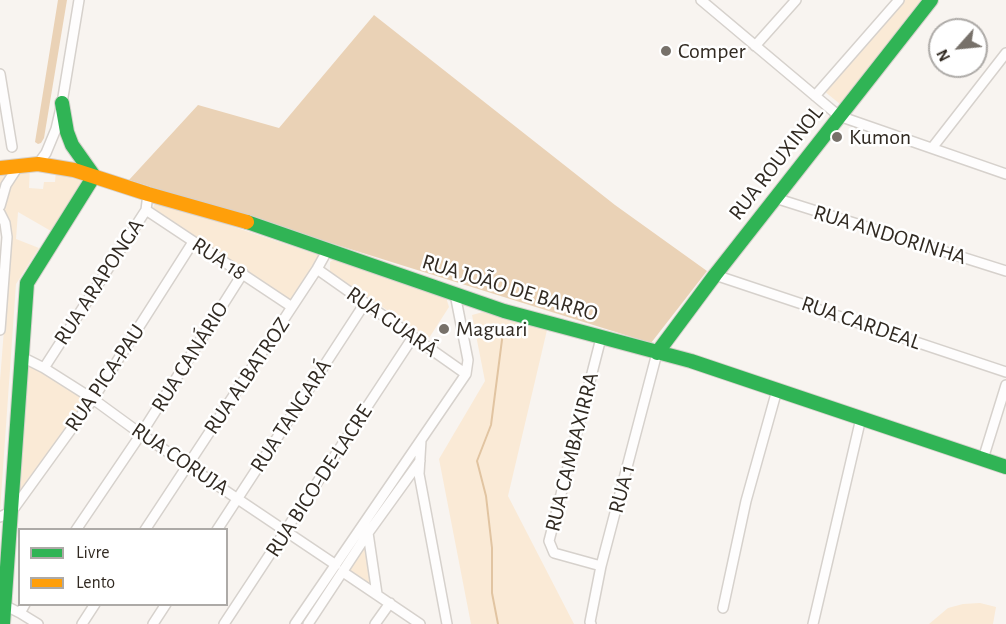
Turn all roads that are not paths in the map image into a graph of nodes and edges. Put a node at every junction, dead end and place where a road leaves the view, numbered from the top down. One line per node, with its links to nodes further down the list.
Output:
1 (79, 0): 10 (street)
2 (700, 0): 6 (street)
3 (796, 0): 6 (street)
4 (899, 0): 9 (street)
5 (932, 0): 11 (street, RUA ROUXINOL)
6 (755, 46): 9 (street)
7 (1006, 53): 13 (street)
8 (0, 74): 12 (street)
9 (815, 96): 11 (street)
10 (62, 103): 14 (street); 15 (street)
11 (839, 116): 13 (street); 22 (street, RUA ROUXINOL)
12 (12, 147)
13 (932, 148): 19 (street)
14 (78, 155): 18 (street); 20 (street)
15 (44, 160): 16 (street, RUA JOÃO DE BARRO); 18 (street, RUA JOÃO DE BARRO)
16 (19, 165): 17 (street, RUA JOÃO DE BARRO); 23 (street)
17 (0, 168)
18 (74, 170): 20 (street, RUA JOÃO DE BARRO)
19 (1006, 174)
20 (94, 176): 21 (street, RUA JOÃO DE BARRO); 39 (street)
21 (148, 194): 24 (street, RUA ARAPONGA); 27 (street, RUA JOÃO DE BARRO)
22 (775, 198): 29 (street, RUA ANDORINHA); 31 (street, RUA ROUXINOL)
23 (0, 206)
24 (146, 210): 26 (street, RUA 18); 40 (street, RUA ARAPONGA)
25 (0, 213): 35 (street)
26 (193, 242): 30 (street, RUA 18); 45 (street, RUA PICA-PAU)
27 (327, 250): 28 (street, RUA ALBATROZ); 32 (street, RUA JOÃO DE BARRO)
28 (318, 269): 33 (street, RUA GUARÁ); 34 (street, RUA ALBATROZ)
29 (1006, 271)
30 (243, 273): 34 (street, RUA 18); 47 (street, RUA CANÁRIO)
31 (715, 275): 38 (street, RUA ROUXINOL); 41 (street, RUA CARDEAL)
32 (455, 294): 37 (street, RUA JOÃO DE BARRO); 42 (street)
33 (365, 303): 36 (street, RUA GUARÁ); 56 (street, RUA TANGARÁ)
34 (292, 307): 53 (street, RUA ALBATROZ)
35 (0, 330)
36 (413, 337): 42 (street, RUA GUARÁ); 61 (street, RUA BICO-DE-LACRE)
37 (601, 338): 38 (street, RUA JOÃO DE BARRO); 64 (street, RUA CAMBAXIRRA)
38 (657, 354): 44 (street, RUA JOÃO DE BARRO); 64 (street, RUA 1)
39 (22, 357): 40 (street, RUA CORUJA); 57 (street)
40 (44, 368): 45 (street, RUA CORUJA)
41 (1006, 372)
42 (466, 374): 48 (street)
43 (1006, 384): 50 (street)
44 (777, 390): 46 (street, RUA JOÃO DE BARRO); 72 (street)
45 (93, 399): 47 (street, RUA CORUJA); 57 (street, RUA PICA-PAU)
46 (861, 418): 50 (street, RUA JOÃO DE BARRO); 85 (street)
47 (141, 435): 53 (street, RUA CORUJA); 58 (street, RUA CANÁRIO)
48 (421, 438): 49 (street); 51 (street)
49 (411, 452): 51 (street); 52 (street)
50 (982, 459): 54 (street, RUA JOÃO DE BARRO)
51 (420, 461): 55 (street)
52 (405, 462): 55 (street); 65 (street)
53 (188, 465): 56 (street, RUA CORUJA); 59 (street, RUA ALBATROZ)
54 (1006, 467)
55 (416, 472): 62 (street); 83 (street)
56 (238, 499): 60 (street, RUA TANGARÁ); 61 (street, RUA CORUJA)
57 (6, 514): 63 (street)
58 (77, 528)
59 (146, 528)
60 (218, 528)
61 (286, 532): 65 (street, RUA CORUJA); 78 (street, RUA BICO-DE-LACRE)
62 (368, 533): 65 (street); 66 (street)
63 (14, 549): 68 (street)
64 (602, 566): 84 (street, RUA 1)
65 (339, 568): 66 (street, RUA CORUJA); 79 (street); 80 (street)
66 (377, 594): 67 (street, RUA CORUJA)
67 (390, 603): 81 (street); 82 (street, RUA CORUJA)
68 (4, 606): 73 (street); 74 (street)
69 (25, 606): 73 (street)
70 (94, 606): 76 (street)
71 (165, 606): 77 (street)
72 (723, 608)
73 (20, 614): 75 (street)
74 (3, 624)
75 (38, 624)
76 (82, 624)
77 (153, 624)
78 (224, 624)
79 (295, 624)
80 (308, 624)
81 (375, 624)
82 (420, 624)
83 (447, 624)
84 (591, 624)
85 (813, 624)

